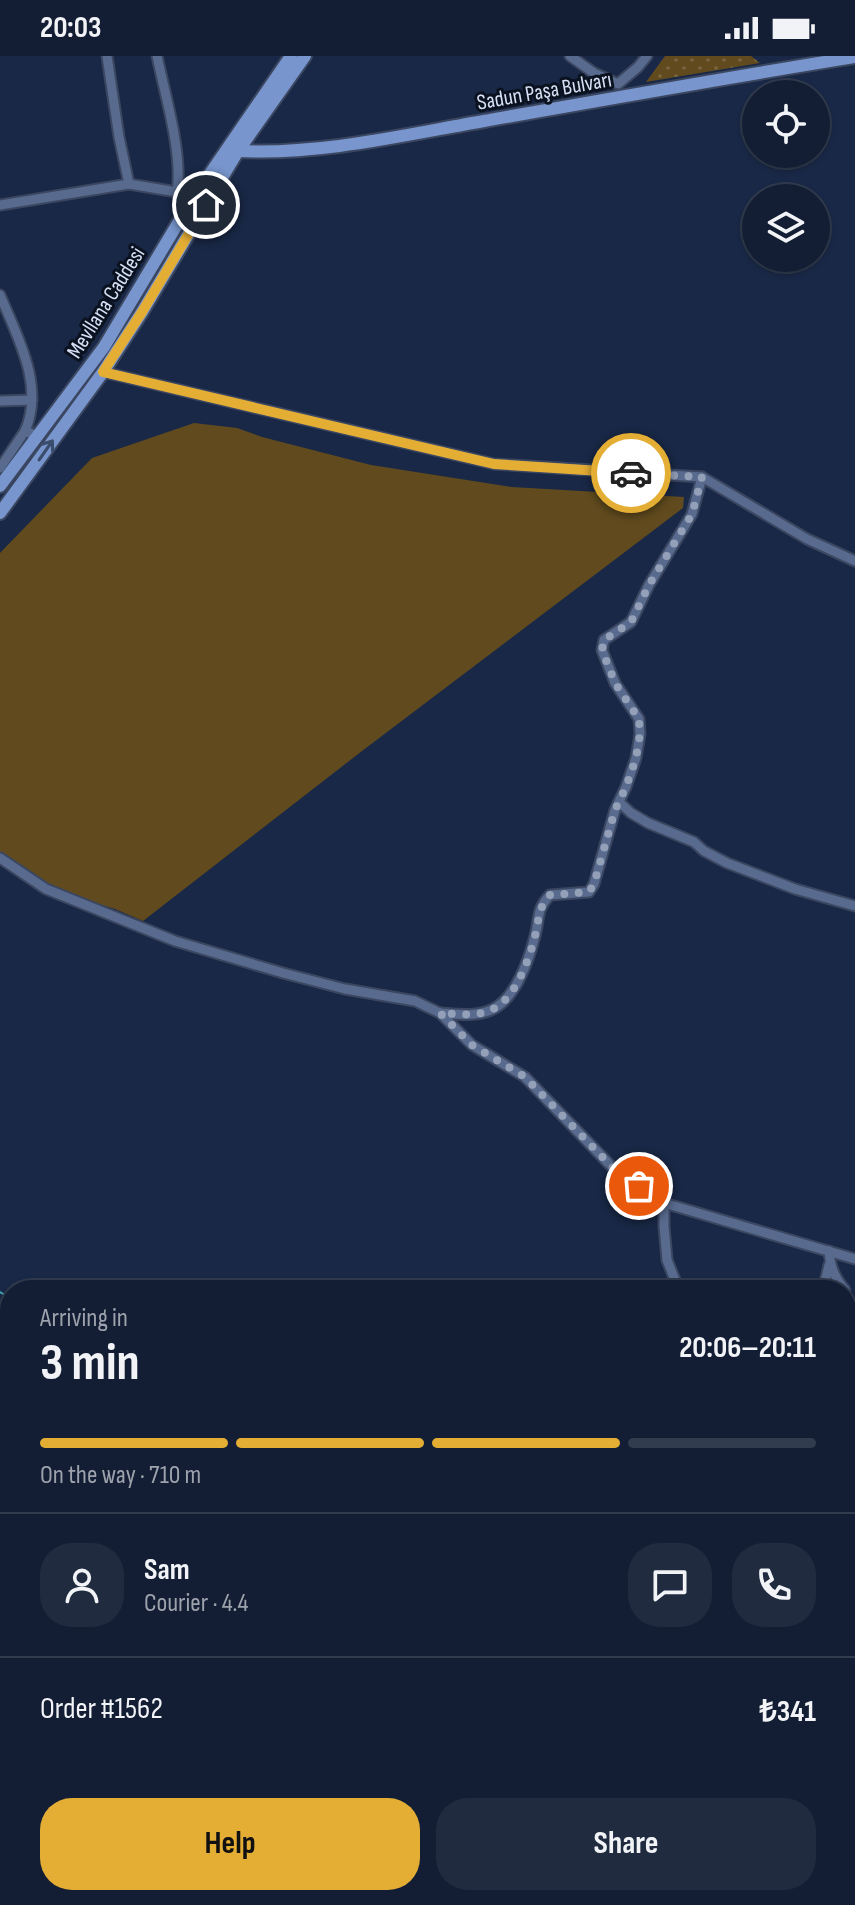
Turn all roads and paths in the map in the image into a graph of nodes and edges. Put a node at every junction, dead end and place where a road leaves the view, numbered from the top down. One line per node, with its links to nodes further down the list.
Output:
1 (107, 56): 9 (street)
2 (157, 56): 10 (street)
3 (291, 56): 11 (main road, Mevllana Caddesi)
4 (305, 56): 8 (main road)
5 (570, 56): 6 (street)
6 (647, 56)
7 (855, 57): 8 (main road, Sadun Paşa Bulvarı)
8 (238, 151): 16 (main road)
9 (129, 184): 10 (street); 12 (street)
10 (177, 192): 11 (street)
11 (190, 203): 19 (main road, Mevllana Caddesi)
12 (0, 205)
13 (0, 295): 15 (street)
14 (0, 317): 15 (street)
15 (11, 323): 17 (street)
16 (103, 372): 21 (street); 23 (main road, one-way to 16)
17 (32, 400): 18 (street); 19 (street)
18 (0, 401)
19 (31, 434): 20 (street); 22 (main road, Mevllana Caddesi)
20 (0, 468)
21 (702, 477): 24 (street); 25 (street)
22 (0, 486)
23 (0, 513)
24 (855, 561)
25 (619, 802): 27 (street); 28 (street)
26 (0, 858): 28 (street)
27 (855, 906)
28 (440, 1013): 29 (street)
29 (664, 1203): 30 (street); 32 (street)
30 (830, 1256): 31 (street); 33 (street); 34 (street)
31 (855, 1259)
32 (675, 1280)
33 (825, 1280)
34 (838, 1280)

